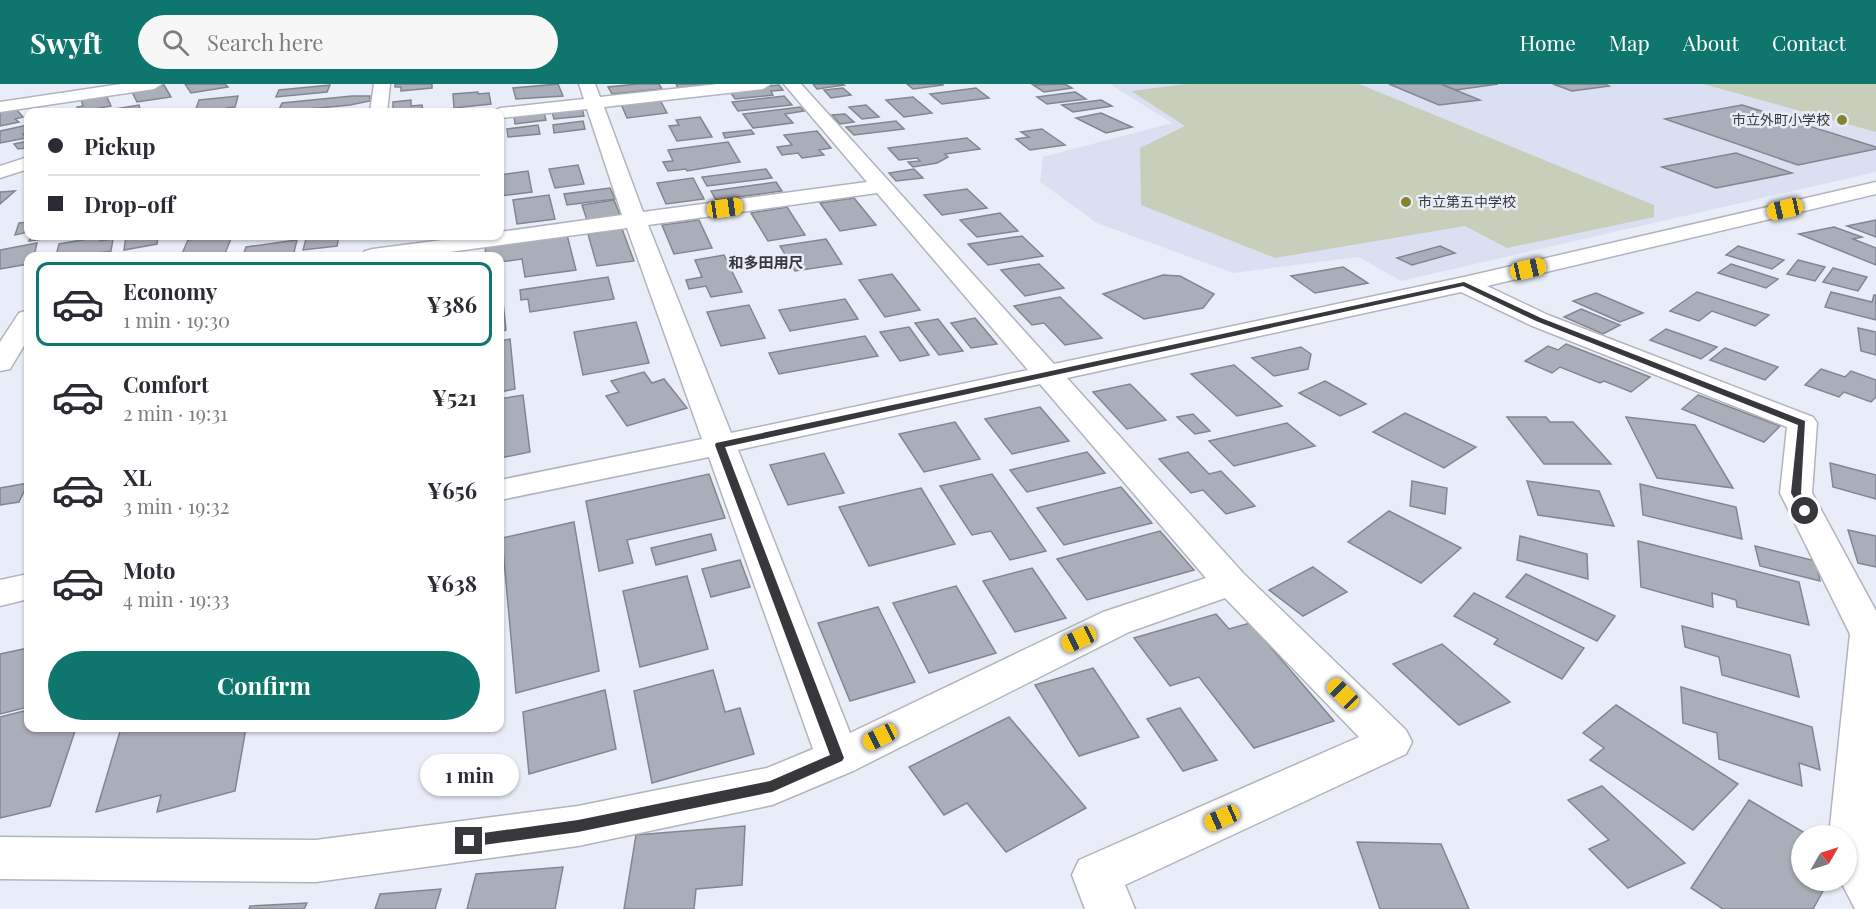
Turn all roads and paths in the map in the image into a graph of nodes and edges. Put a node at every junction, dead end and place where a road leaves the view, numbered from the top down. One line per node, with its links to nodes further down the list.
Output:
1 (154, 84): 7 (street)
2 (382, 84): 8 (street)
3 (763, 84): 5 (street)
4 (792, 84): 12 (street)
5 (590, 93): 9 (street); 14 (street)
6 (0, 107): 7 (street)
7 (45, 107)
8 (379, 108)
9 (504, 112)
10 (24, 164): 11 (street)
11 (0, 172)
12 (882, 186): 14 (street); 21 (street)
13 (1868, 195): 18 (street)
14 (635, 220): 15 (street); 22 (street)
15 (504, 238)
16 (489, 240): 17 (street)
17 (402, 252)
18 (1464, 284): 21 (street); 29 (street)
19 (24, 324): 20 (street)
20 (0, 363)
21 (1047, 374): 22 (street); 24 (street)
22 (720, 445): 23 (street); 27 (street)
23 (504, 489)
24 (1231, 583): 27 (street); 30 (street)
25 (24, 588): 26 (street)
26 (0, 593)
27 (838, 758): 28 (street)
28 (0, 858)
29 (1876, 899)
30 (1110, 909)

